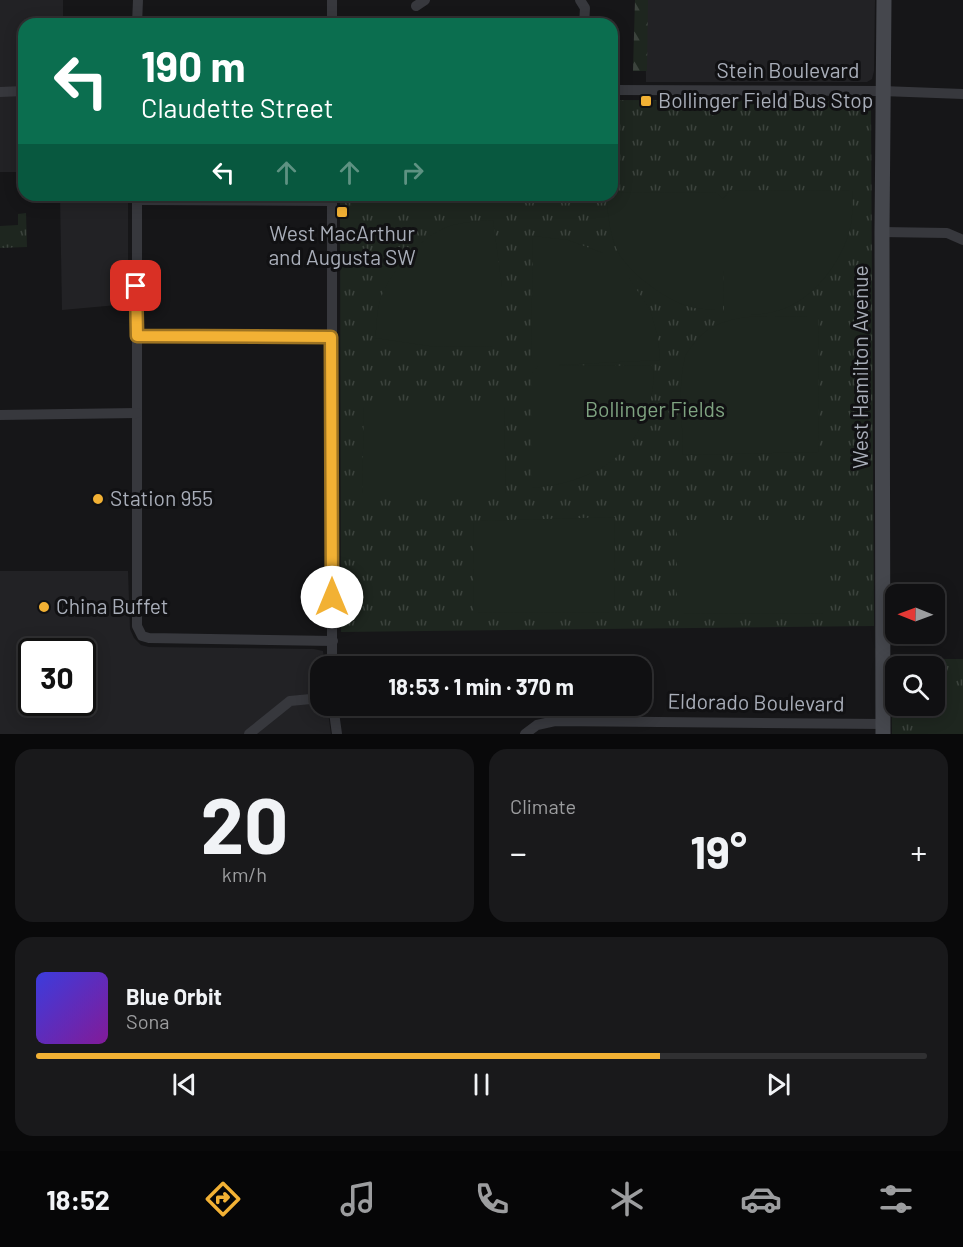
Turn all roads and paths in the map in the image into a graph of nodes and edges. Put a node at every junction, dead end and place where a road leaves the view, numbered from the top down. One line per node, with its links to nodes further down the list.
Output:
1 (138, 0): 5 (street)
2 (332, 0): 6 (street)
3 (580, 0): 7 (street)
4 (884, 0): 10 (street, West Hamilton Avenue)
5 (137, 18)
6 (332, 18)
7 (584, 18)
8 (618, 90): 10 (street, Stein Boulevard)
9 (18, 91): 11 (street)
10 (882, 91): 12 (street, Stein Boulevard); 15 (street, West Hamilton Avenue)
11 (0, 92)
12 (963, 94)
13 (137, 201): 17 (street)
14 (332, 201): 18 (street)
15 (882, 232): 16 (street); 26 (street, West Hamilton Avenue)
16 (963, 240)
17 (137, 336): 18 (street); 19 (street)
18 (331, 337): 21 (street)
19 (137, 413): 20 (street); 21 (street)
20 (0, 415)
21 (333, 640): 22 (street)
22 (332, 656)
23 (310, 699): 27 (street)
24 (335, 716): 28 (street)
25 (739, 722): 26 (street, Eldorado Boulevard); 29 (street, Eldorado Boulevard); 30 (street)
26 (883, 729)
27 (249, 734)
28 (337, 734)
29 (525, 734)
30 (739, 734)

